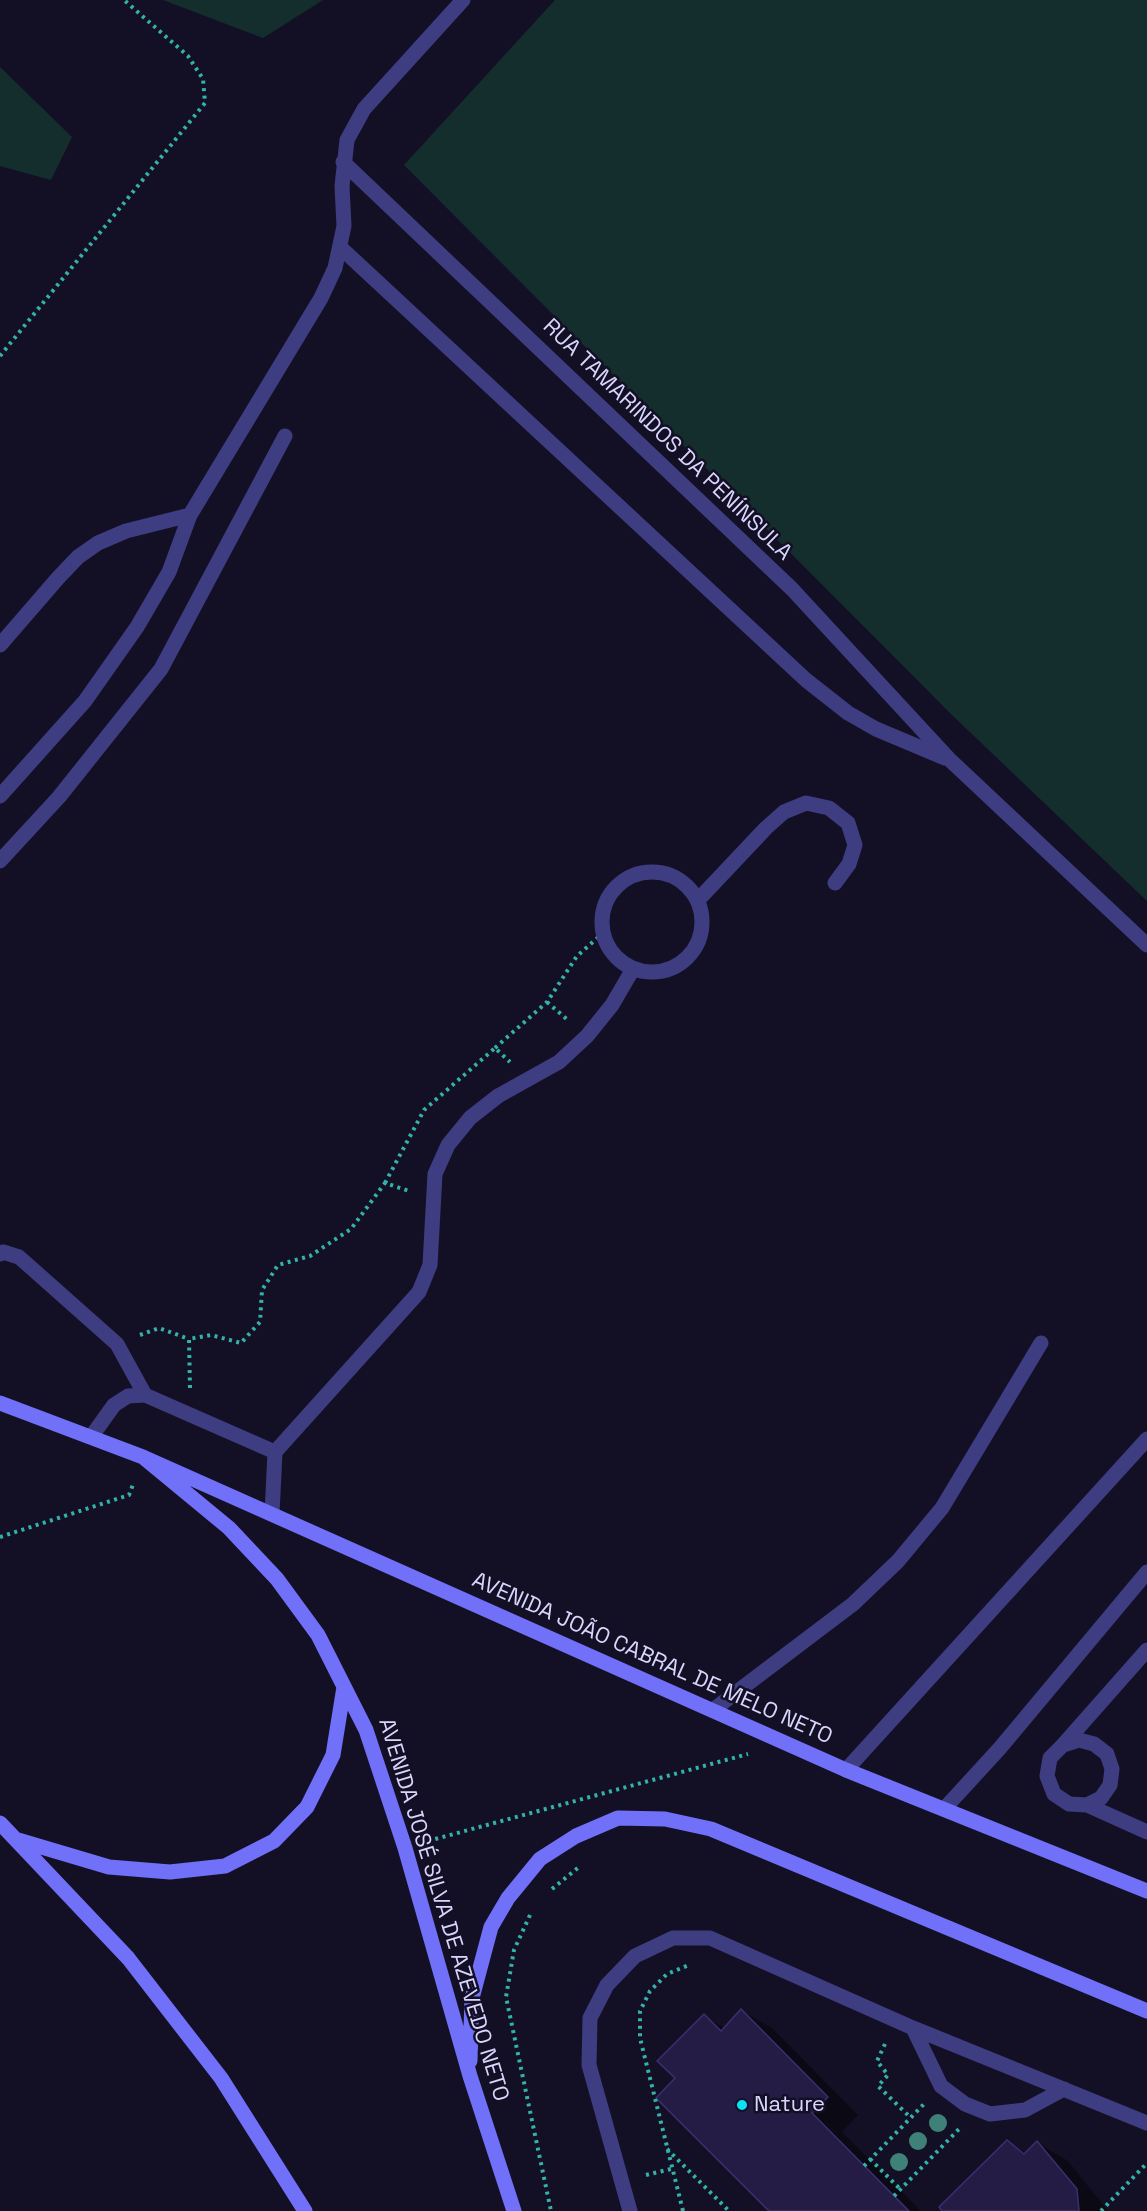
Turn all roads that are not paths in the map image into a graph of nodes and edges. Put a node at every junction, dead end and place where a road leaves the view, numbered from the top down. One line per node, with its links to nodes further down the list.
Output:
1 (463, 0): 2 (street)
2 (343, 162): 3 (street); 7 (street, RUA TAMARINDOS DA PENÍNSULA)
3 (341, 248): 5 (street); 7 (street, RUA TAMARINDOS DA PENÍNSULA)
4 (285, 436): 9 (street)
5 (190, 516): 6 (street); 8 (street)
6 (0, 645)
7 (950, 760): 12 (street, RUA TAMARINDOS DA PENÍNSULA)
8 (0, 796)
9 (0, 861)
10 (835, 883): 11 (street)
11 (698, 900): 13 (street); 13 (street)
12 (1147, 945)
13 (633, 969): 20 (street)
14 (0, 1254): 16 (street)
15 (1041, 1343): 26 (street)
16 (145, 1395): 18 (street); 20 (street)
17 (0, 1403): 18 (street, AVENIDA JOSÉ SILVA DE AZEVEDO NETO)
18 (91, 1437): 21 (street, AVENIDA JOSÉ SILVA DE AZEVEDO NETO)
19 (1147, 1439): 28 (street)
20 (275, 1452): 22 (street)
21 (143, 1457): 22 (street, AVENIDA JOÃO CABRAL DE MELO NETO); 25 (street, AVENIDA JOSÉ SILVA DE AZEVEDO NETO)
22 (272, 1514): 26 (street, AVENIDA JOÃO CABRAL DE MELO NETO)
23 (1147, 1572): 30 (street)
24 (1147, 1650): 27 (street)
25 (344, 1687): 33 (street); 37 (street, AVENIDA JOSÉ SILVA DE AZEVEDO NETO)
26 (713, 1710): 28 (street, AVENIDA JOÃO CABRAL DE MELO NETO)
27 (1063, 1745): 29 (street); 29 (street)
28 (846, 1770): 30 (street, AVENIDA JOÃO CABRAL DE MELO NETO)
29 (1087, 1805): 32 (street)
30 (945, 1808): 34 (street, AVENIDA JOÃO CABRAL DE MELO NETO)
31 (0, 1823): 33 (street)
32 (1147, 1832)
33 (18, 1840): 40 (street)
34 (1147, 1891)
35 (1147, 2011): 37 (street)
36 (912, 2028): 38 (street); 38 (street); 42 (street)
37 (470, 2076): 41 (street, AVENIDA JOSÉ SILVA DE AZEVEDO NETO)
38 (1064, 2089): 39 (street)
39 (1147, 2123)
40 (305, 2211)
41 (514, 2211)
42 (630, 2211)

